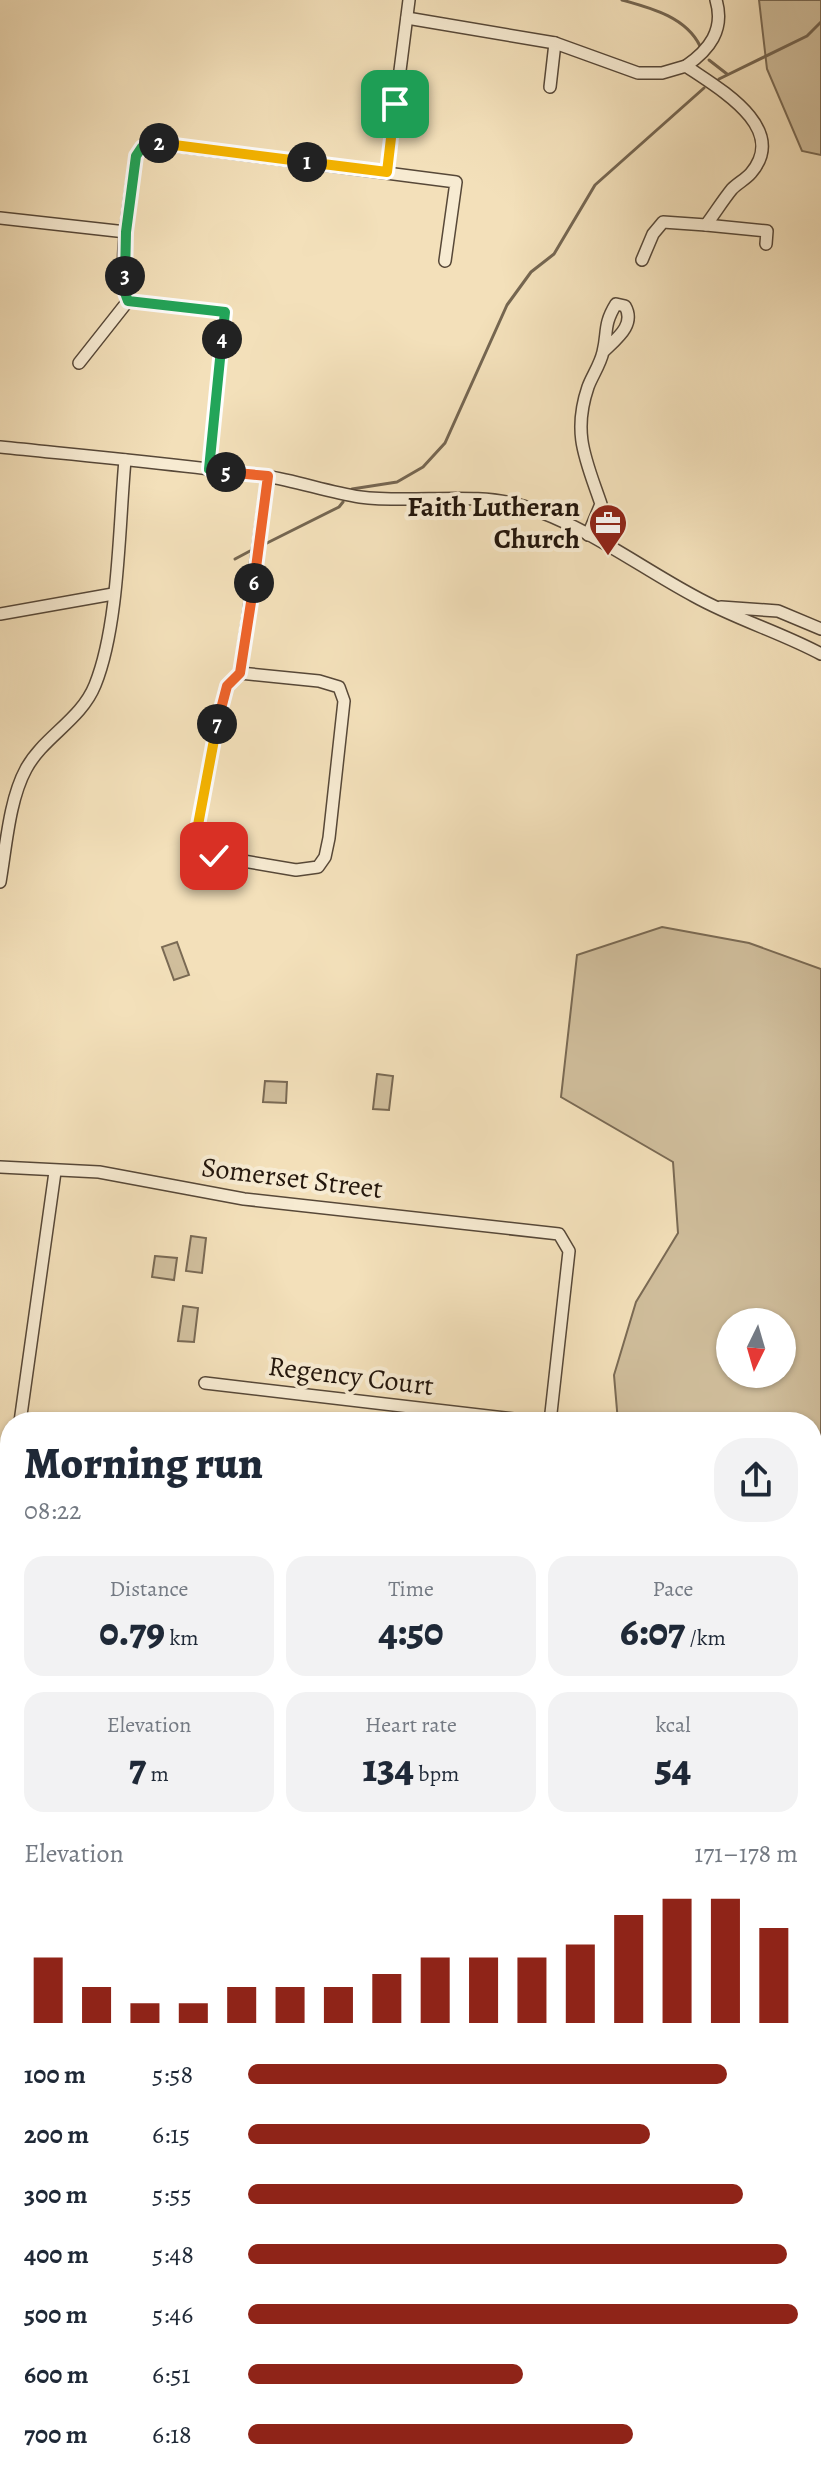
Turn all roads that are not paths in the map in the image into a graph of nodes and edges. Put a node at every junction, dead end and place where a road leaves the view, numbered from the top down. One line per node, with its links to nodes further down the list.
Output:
1 (409, 0): 3 (street)
2 (716, 0): 5 (street)
3 (407, 18): 4 (street); 7 (street)
4 (555, 43): 5 (street); 6 (street)
5 (686, 66): 9 (street)
6 (550, 87)
7 (387, 172): 10 (street); 13 (street)
8 (0, 218): 10 (street)
9 (706, 225): 11 (street); 12 (street)
10 (126, 232): 14 (street)
11 (766, 244)
12 (642, 260)
13 (445, 261)
14 (128, 301): 16 (street); 19 (street)
15 (603, 352): 21 (street)
16 (79, 363)
17 (0, 447): 18 (street)
18 (125, 460): 19 (street); 22 (street)
19 (209, 469): 20 (street)
20 (268, 476): 21 (street); 27 (street)
21 (588, 535): 23 (street)
22 (113, 594): 24 (street); 28 (street)
23 (717, 607): 25 (street); 26 (street)
24 (0, 614)
25 (821, 629)
26 (821, 654)
27 (240, 673): 27 (street)
28 (0, 882)
29 (0, 1167): 30 (street, Somerset Street)
30 (55, 1172): 32 (street); 34 (street, Somerset Street)
31 (205, 1383): 33 (street, Regency Court)
32 (21, 1412)
33 (453, 1412)
34 (551, 1412)

